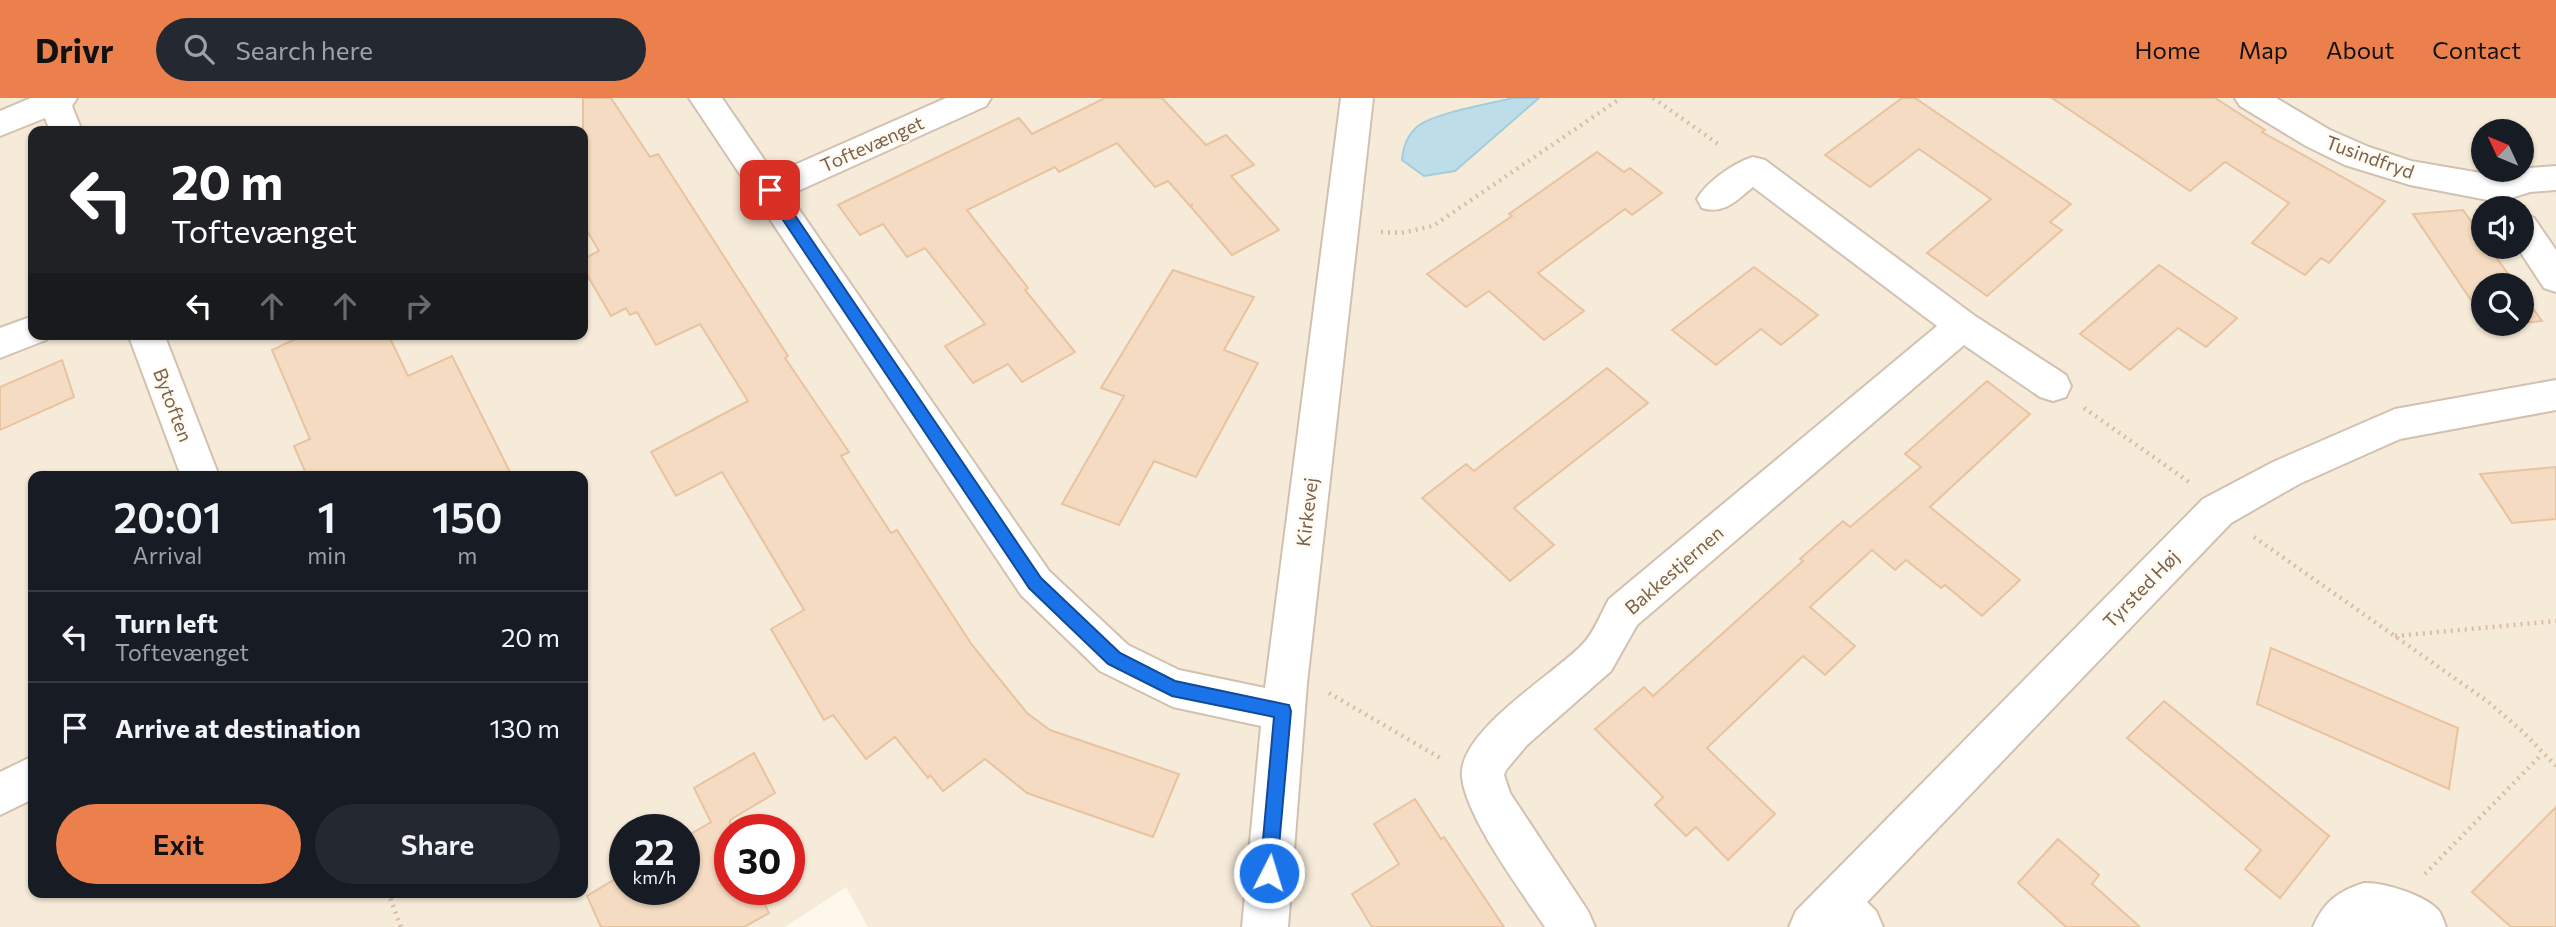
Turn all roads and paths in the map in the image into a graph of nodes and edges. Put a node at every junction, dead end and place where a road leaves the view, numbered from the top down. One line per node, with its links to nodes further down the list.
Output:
1 (705, 98): 12 (street)
2 (975, 98): 12 (street, Toftevænget)
3 (1357, 98): 16 (street, Kirkevej)
4 (1620, 98): 16 (path)
5 (1654, 98): 10 (path)
6 (2251, 98): 13 (street, Tusindfryd)
7 (58, 100): 8 (street); 9 (street)
8 (0, 124)
9 (65, 126)
10 (1752, 169): 15 (street); 19 (street)
11 (2556, 178): 14 (street, Tusindfryd)
12 (770, 190): 29 (street)
13 (2493, 196)
14 (2508, 196)
15 (1714, 199)
16 (1341, 229): 29 (street, Kirkevej)
17 (2534, 245): 18 (street)
18 (2556, 278)
19 (1962, 326): 23 (street); 32 (street, Bakkestjernen)
20 (28, 332): 22 (street)
21 (148, 340): 25 (street, Bytoften)
22 (0, 344)
23 (2053, 386): 26 (path)
24 (2556, 395): 26 (street, Tyrsted Høj)
25 (198, 471)
26 (2217, 511): 28 (path); 36 (street, Tyrsted Høj)
27 (2556, 621): 28 (path)
28 (2395, 636): 30 (path)
29 (1284, 697): 32 (path); 39 (street, Kirkevej)
30 (2542, 754): 31 (path); 37 (path)
31 (2556, 766)
32 (1482, 774): 40 (street)
33 (28, 780): 34 (street)
34 (0, 794)
35 (390, 898): 38 (path)
36 (1836, 919)
37 (2410, 919): 41 (street)
38 (401, 927)
39 (1265, 927)
40 (1572, 927)
41 (2336, 927)

